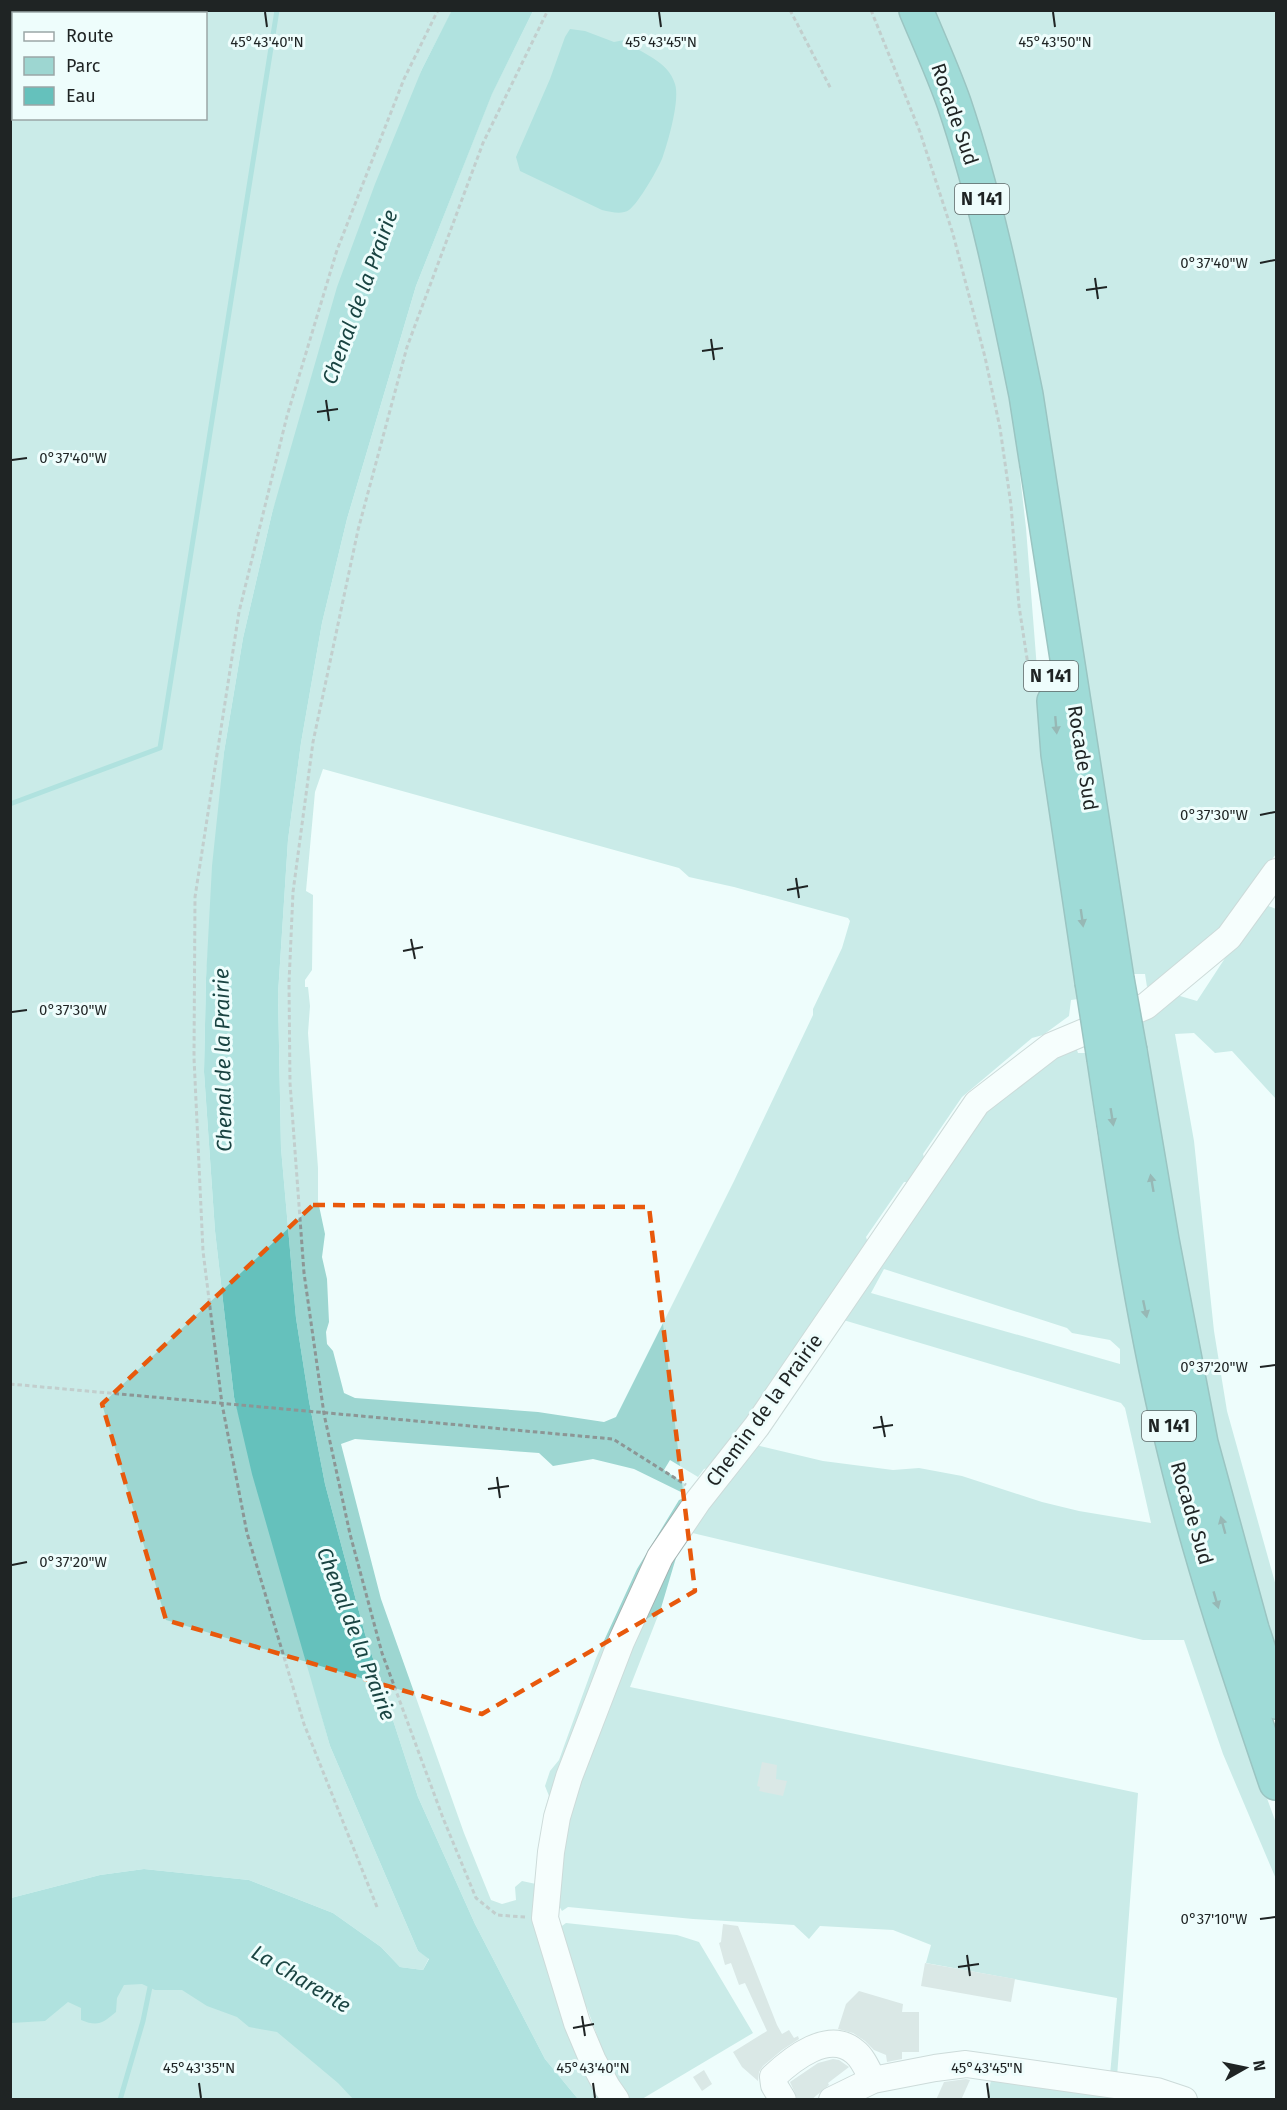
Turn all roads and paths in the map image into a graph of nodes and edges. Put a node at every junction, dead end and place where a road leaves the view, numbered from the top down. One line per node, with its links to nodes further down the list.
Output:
1 (438, 10): 11 (path)
2 (548, 10): 12 (path)
3 (790, 10): 6 (path)
4 (871, 10): 7 (path)
5 (916, 10): 9 (highway, Rocade Sud / N 141, bridge)
6 (831, 89)
7 (1034, 701)
8 (1276, 872): 13 (street, Chemin de la Prairie)
9 (1117, 1055): 14 (highway, Rocade Sud / N 141, one-way to 9); 15 (highway, Rocade Sud / N 141, one-way to 15)
10 (10, 1384): 11 (path)
11 (222, 1404): 12 (path); 16 (path)
12 (324, 1414): 13 (path); 17 (path)
13 (703, 1495): 17 (street, Chemin de la Prairie)
14 (1276, 1702)
15 (1276, 1783)
16 (376, 1907)
17 (545, 1918): 19 (street, Chemin de la Prairie)
18 (853, 2092): 20 (street); 21 (street)
19 (616, 2100)
20 (783, 2100)
21 (1184, 2100)

